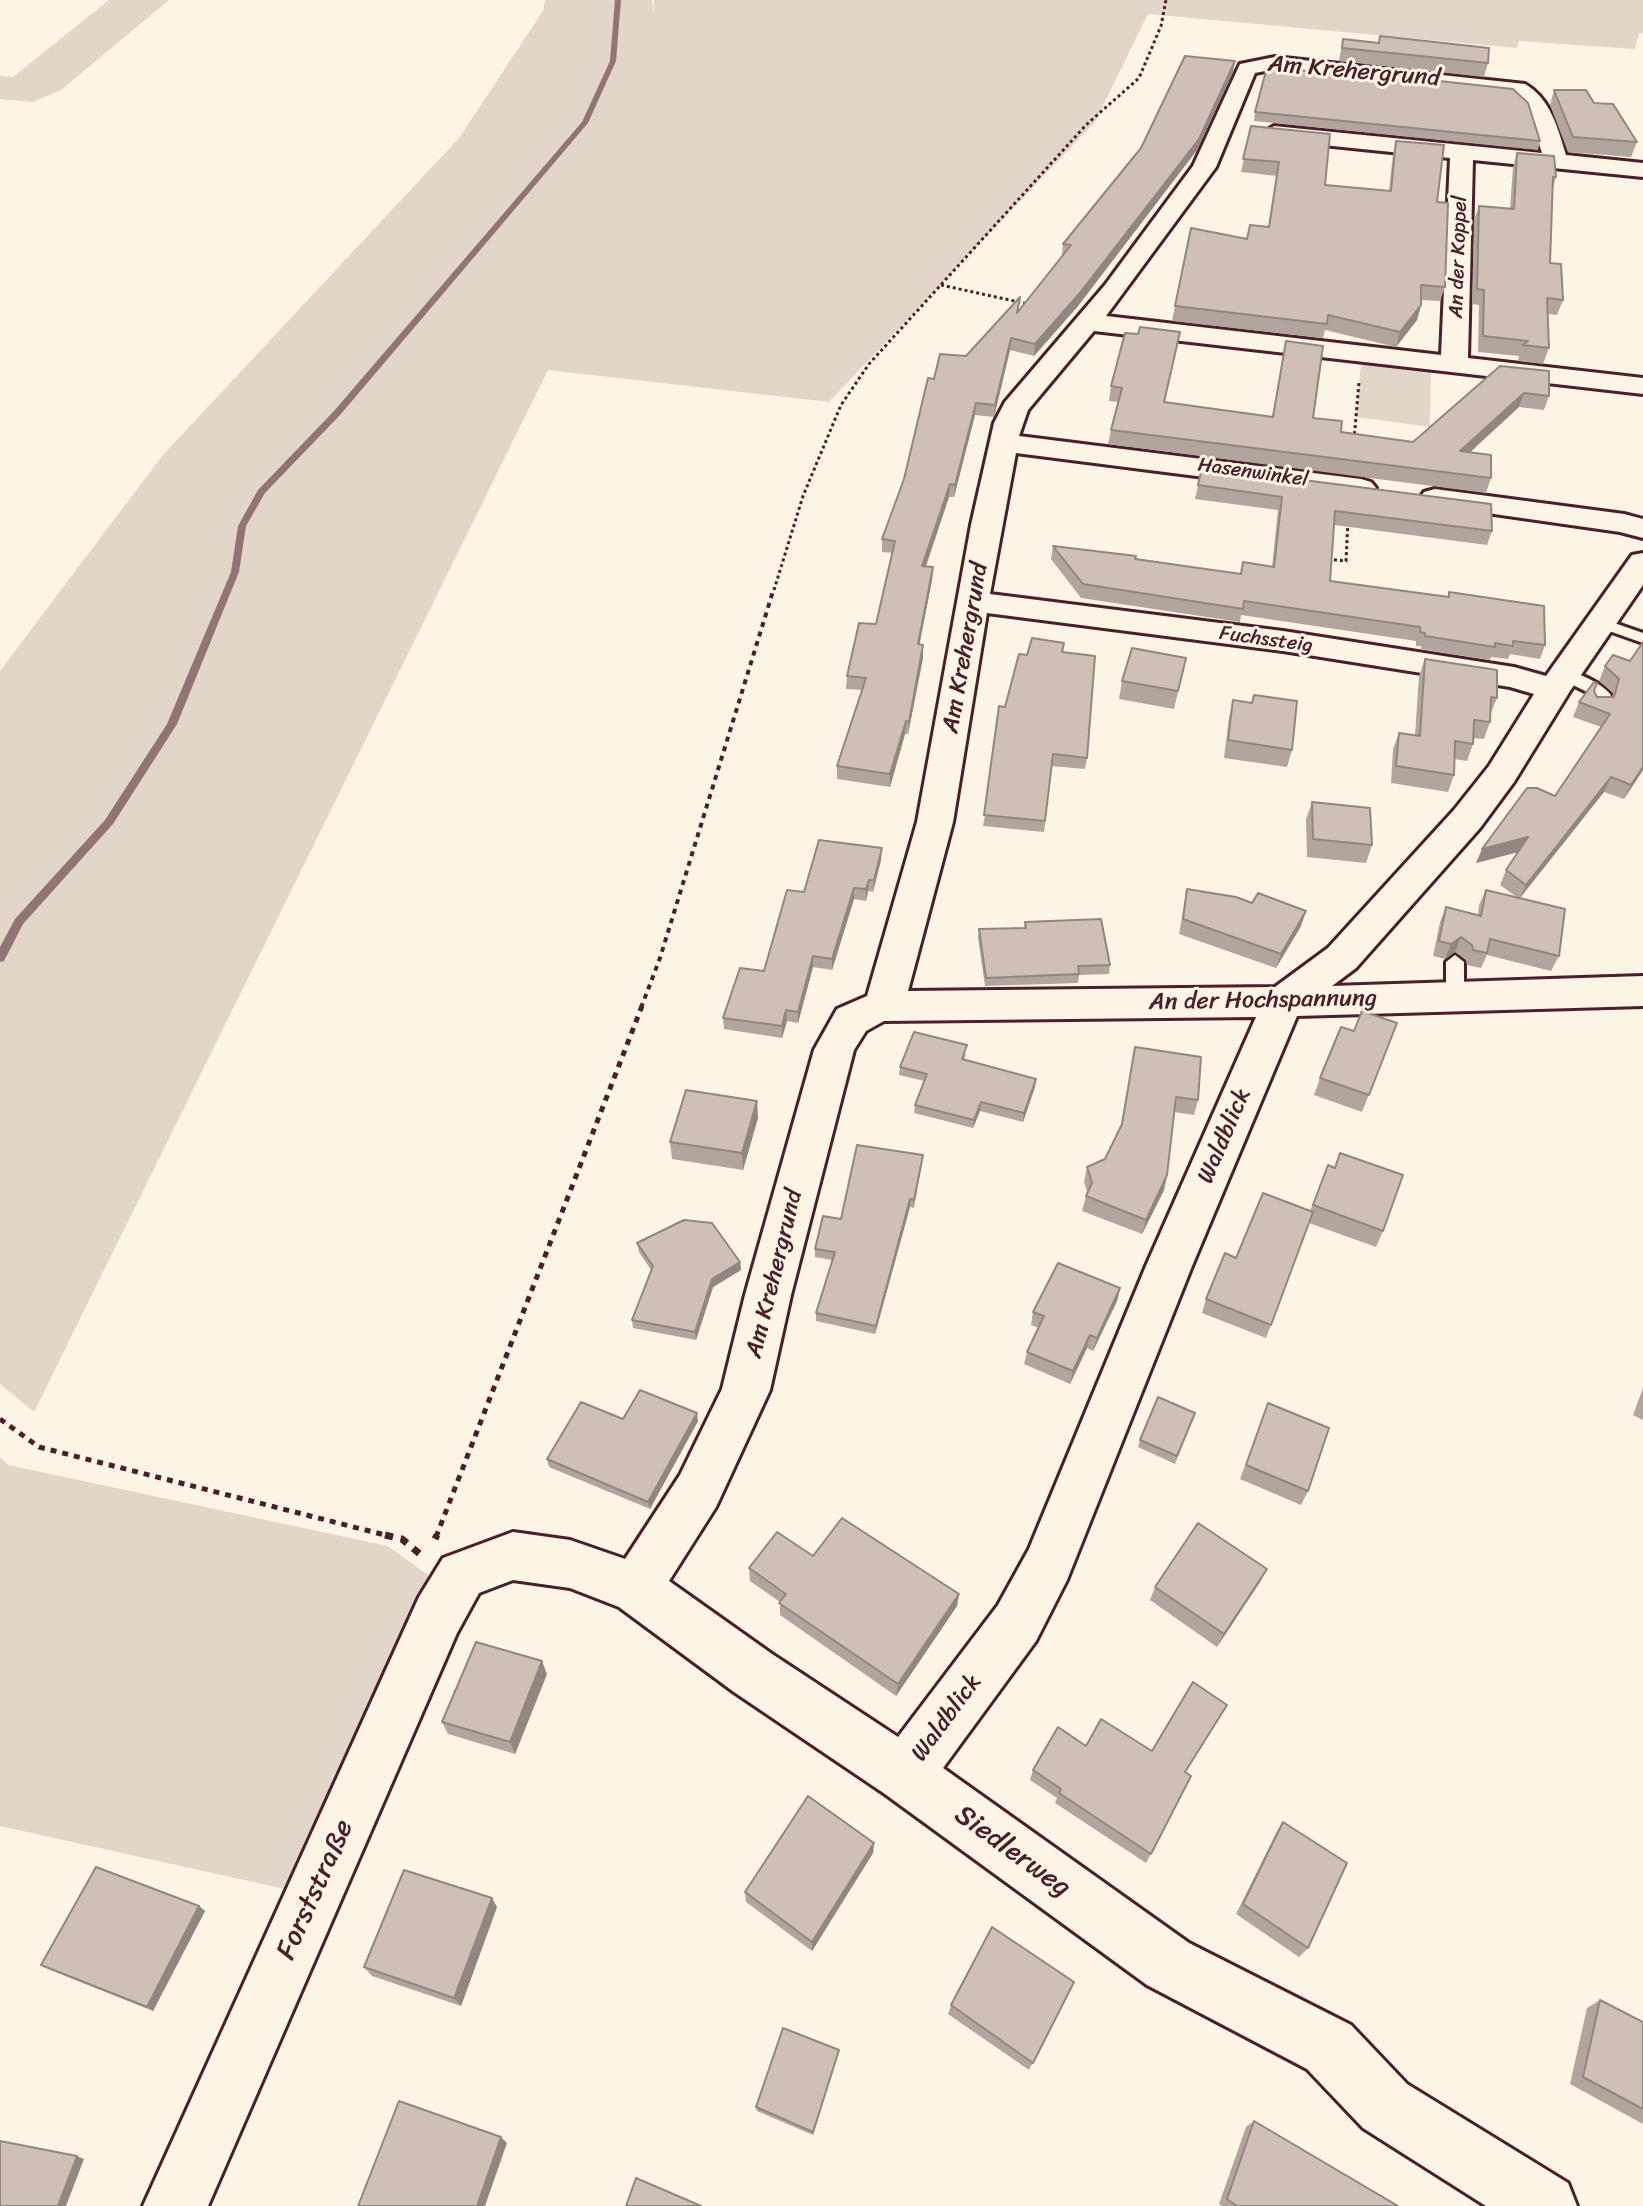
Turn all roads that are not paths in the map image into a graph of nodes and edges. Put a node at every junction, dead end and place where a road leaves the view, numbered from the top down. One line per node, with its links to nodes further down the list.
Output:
1 (1220, 127): 2 (street); 3 (street, Am Krehergrund); 5 (street, Am Krehergrund)
2 (1462, 152): 3 (street); 6 (street, An der Koppel)
3 (1556, 161): 4 (street)
4 (1643, 170)
5 (1090, 320): 6 (street); 8 (street, Am Krehergrund)
6 (1454, 363): 7 (street)
7 (1643, 386)
8 (1005, 443): 9 (street, Hasenwinkel); 11 (street, Am Krehergrund)
9 (1643, 529)
10 (1643, 562): 12 (street, Waldblick)
11 (975, 602): 14 (street, Fuchssteig); 18 (street, Am Krehergrund)
12 (1600, 623): 13 (lane); 14 (street, Waldblick)
13 (1643, 638)
14 (1560, 682): 15 (lane); 17 (street, Waldblick)
15 (1599, 706)
16 (1643, 991): 17 (street, An der Hochspannung)
17 (1283, 1002): 18 (street, An der Hochspannung); 21 (street, Waldblick)
18 (884, 1006): 20 (street, Am Krehergrund)
19 (440, 1560): 20 (street, Siedlerweg); 22 (street, Forststraße)
20 (636, 1588): 21 (street, Siedlerweg)
21 (905, 1774): 23 (street, Siedlerweg)
22 (175, 2206)
23 (1545, 2206)

